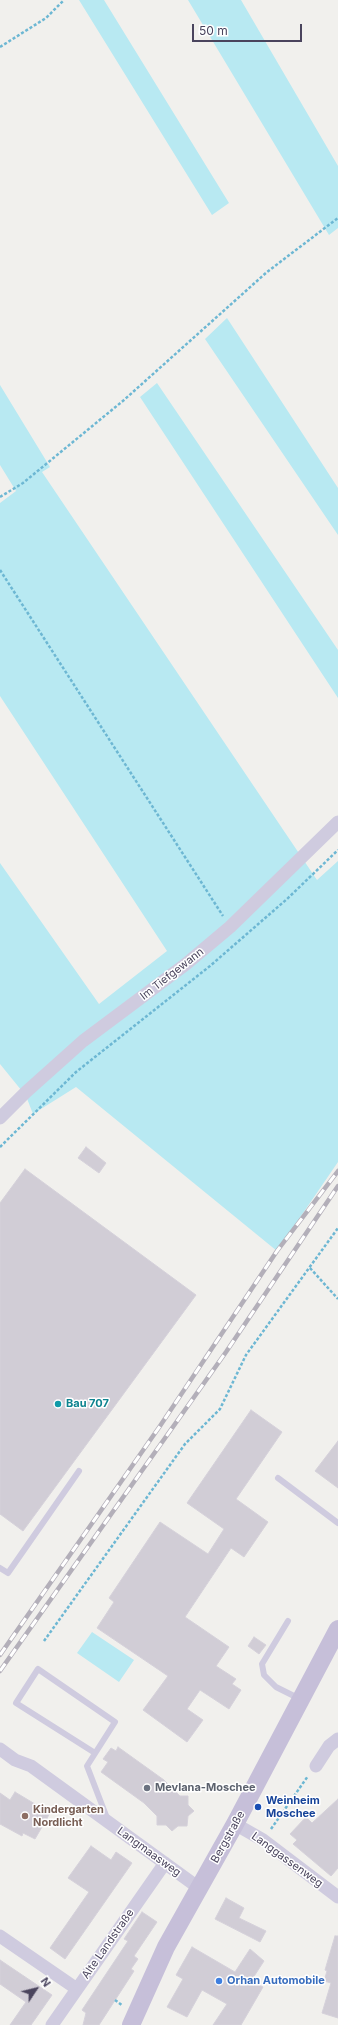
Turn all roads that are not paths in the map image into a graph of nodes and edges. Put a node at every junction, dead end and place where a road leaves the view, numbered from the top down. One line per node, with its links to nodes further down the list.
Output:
1 (338, 822): 2 (street, Im Tiefgewann)
2 (0, 1118)
3 (79, 1470): 6 (lane)
4 (278, 1478): 5 (lane)
5 (338, 1523)
6 (0, 1568)
7 (288, 1621): 9 (lane)
8 (338, 1629): 9 (main road, Bergstraße)
9 (301, 1700): 15 (main road, Bergstraße)
10 (338, 1739): 13 (street)
11 (0, 1749): 14 (street, Langmaasweg)
12 (95, 1753): 12 (lane); 14 (lane)
13 (316, 1766)
14 (109, 1823): 16 (street, Langmaasweg)
15 (235, 1824): 17 (main road, Bergstraße); 18 (street, Langgassenweg)
16 (165, 1863): 17 (street, Langmaasweg); 20 (street, Alte Landstraße)
17 (199, 1888): 22 (main road, Bergstraße)
18 (338, 1897)
19 (0, 1936): 20 (street)
20 (77, 1989): 21 (street, Alte Landstraße)
21 (52, 2025)
22 (131, 2025)

